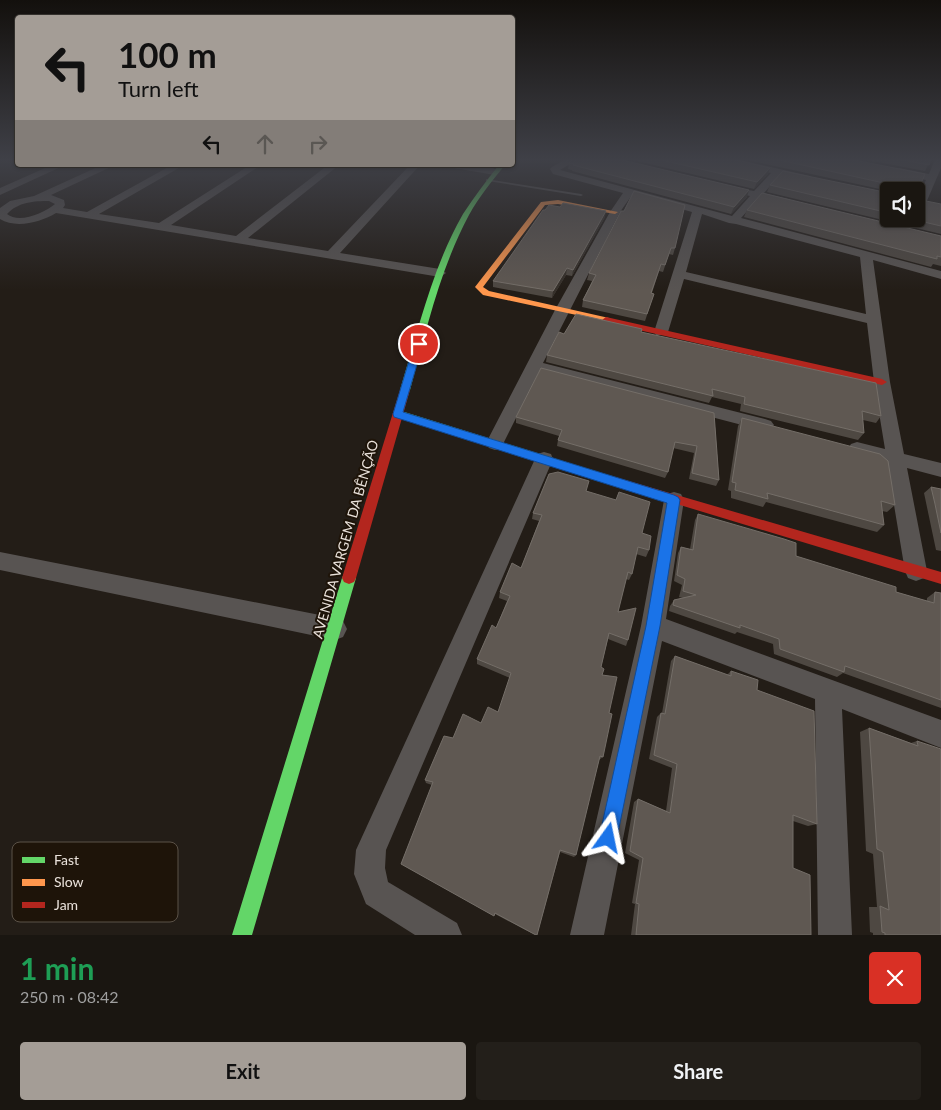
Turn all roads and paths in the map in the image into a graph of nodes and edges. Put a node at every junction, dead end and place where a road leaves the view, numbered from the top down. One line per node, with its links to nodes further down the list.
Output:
1 (8, 203): 15 (street)
2 (20, 203): 15 (street)
3 (56, 203): 18 (street)
4 (111, 203): 22 (street)
5 (198, 203): 24 (street)
6 (286, 203): 25 (street)
7 (380, 203): 26 (street)
8 (475, 203): 28 (street, AVENIDA VARGEM DA BÊNÇÃO)
9 (549, 203): 31 (street)
10 (562, 203): 21 (street)
11 (621, 203): 21 (street)
12 (665, 203): 20 (street)
13 (749, 203): 23 (street)
14 (787, 203): 16 (street)
15 (15, 204): 18 (street)
16 (793, 204)
17 (925, 204): 19 (street)
18 (58, 205): 22 (street)
19 (934, 206)
20 (698, 211): 23 (street); 29 (street)
21 (615, 212): 31 (street)
22 (89, 215): 24 (street)
23 (733, 221): 27 (street)
24 (161, 227): 25 (street)
25 (238, 240): 26 (street)
26 (331, 255): 28 (street)
27 (866, 256): 30 (street); 32 (street)
28 (440, 273): 36 (street, AVENIDA VARGEM DA BÊNÇÃO)
29 (679, 274): 32 (street); 33 (street)
30 (941, 275)
31 (562, 310): 33 (street); 34 (street)
32 (873, 320): 35 (street)
33 (661, 332): 35 (street)
34 (534, 366): 37 (street); 38 (street)
35 (882, 382): 40 (street)
36 (398, 414): 38 (street); 48 (street, AVENIDA VARGEM DA BÊNÇÃO)
37 (782, 429)
38 (495, 443): 41 (street)
39 (839, 444): 40 (street)
40 (896, 459): 42 (street); 45 (street)
41 (544, 460): 43 (street); 52 (street)
42 (941, 470)
43 (674, 500): 45 (street); 47 (street)
44 (0, 561): 48 (street)
45 (916, 571): 46 (street)
46 (941, 578)
47 (653, 626): 49 (street); 53 (street)
48 (335, 629): 51 (street, AVENIDA VARGEM DA BÊNÇÃO)
49 (828, 691): 50 (street); 54 (street)
50 (941, 734)
51 (242, 935)
52 (445, 935)
53 (587, 935)
54 (835, 935)

